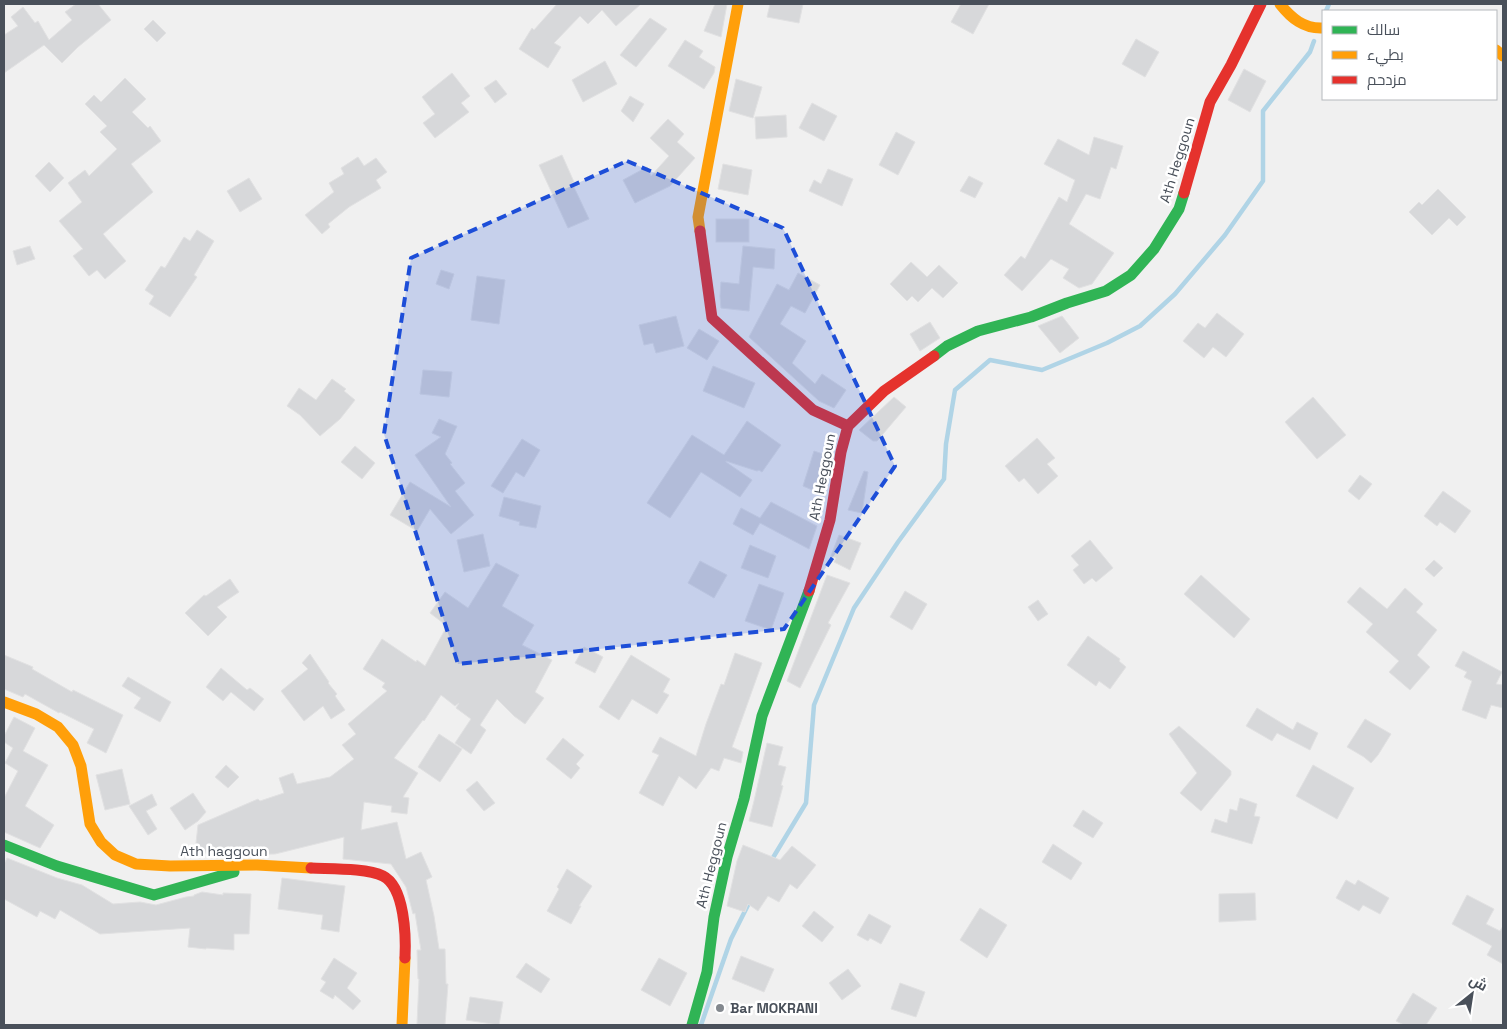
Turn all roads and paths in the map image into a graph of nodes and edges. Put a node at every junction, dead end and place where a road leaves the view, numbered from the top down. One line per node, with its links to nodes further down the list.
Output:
1 (738, 4): 5 (street)
2 (1261, 4): 5 (street, Ath Heggoun)
3 (1280, 4): 4 (street)
4 (1322, 28)
5 (848, 426): 10 (street, Ath Heggoun)
6 (4, 702): 8 (street, Ath haggoun)
7 (4, 845): 8 (street)
8 (257, 865): 9 (street, Ath haggoun)
9 (402, 1025)
10 (692, 1025)

